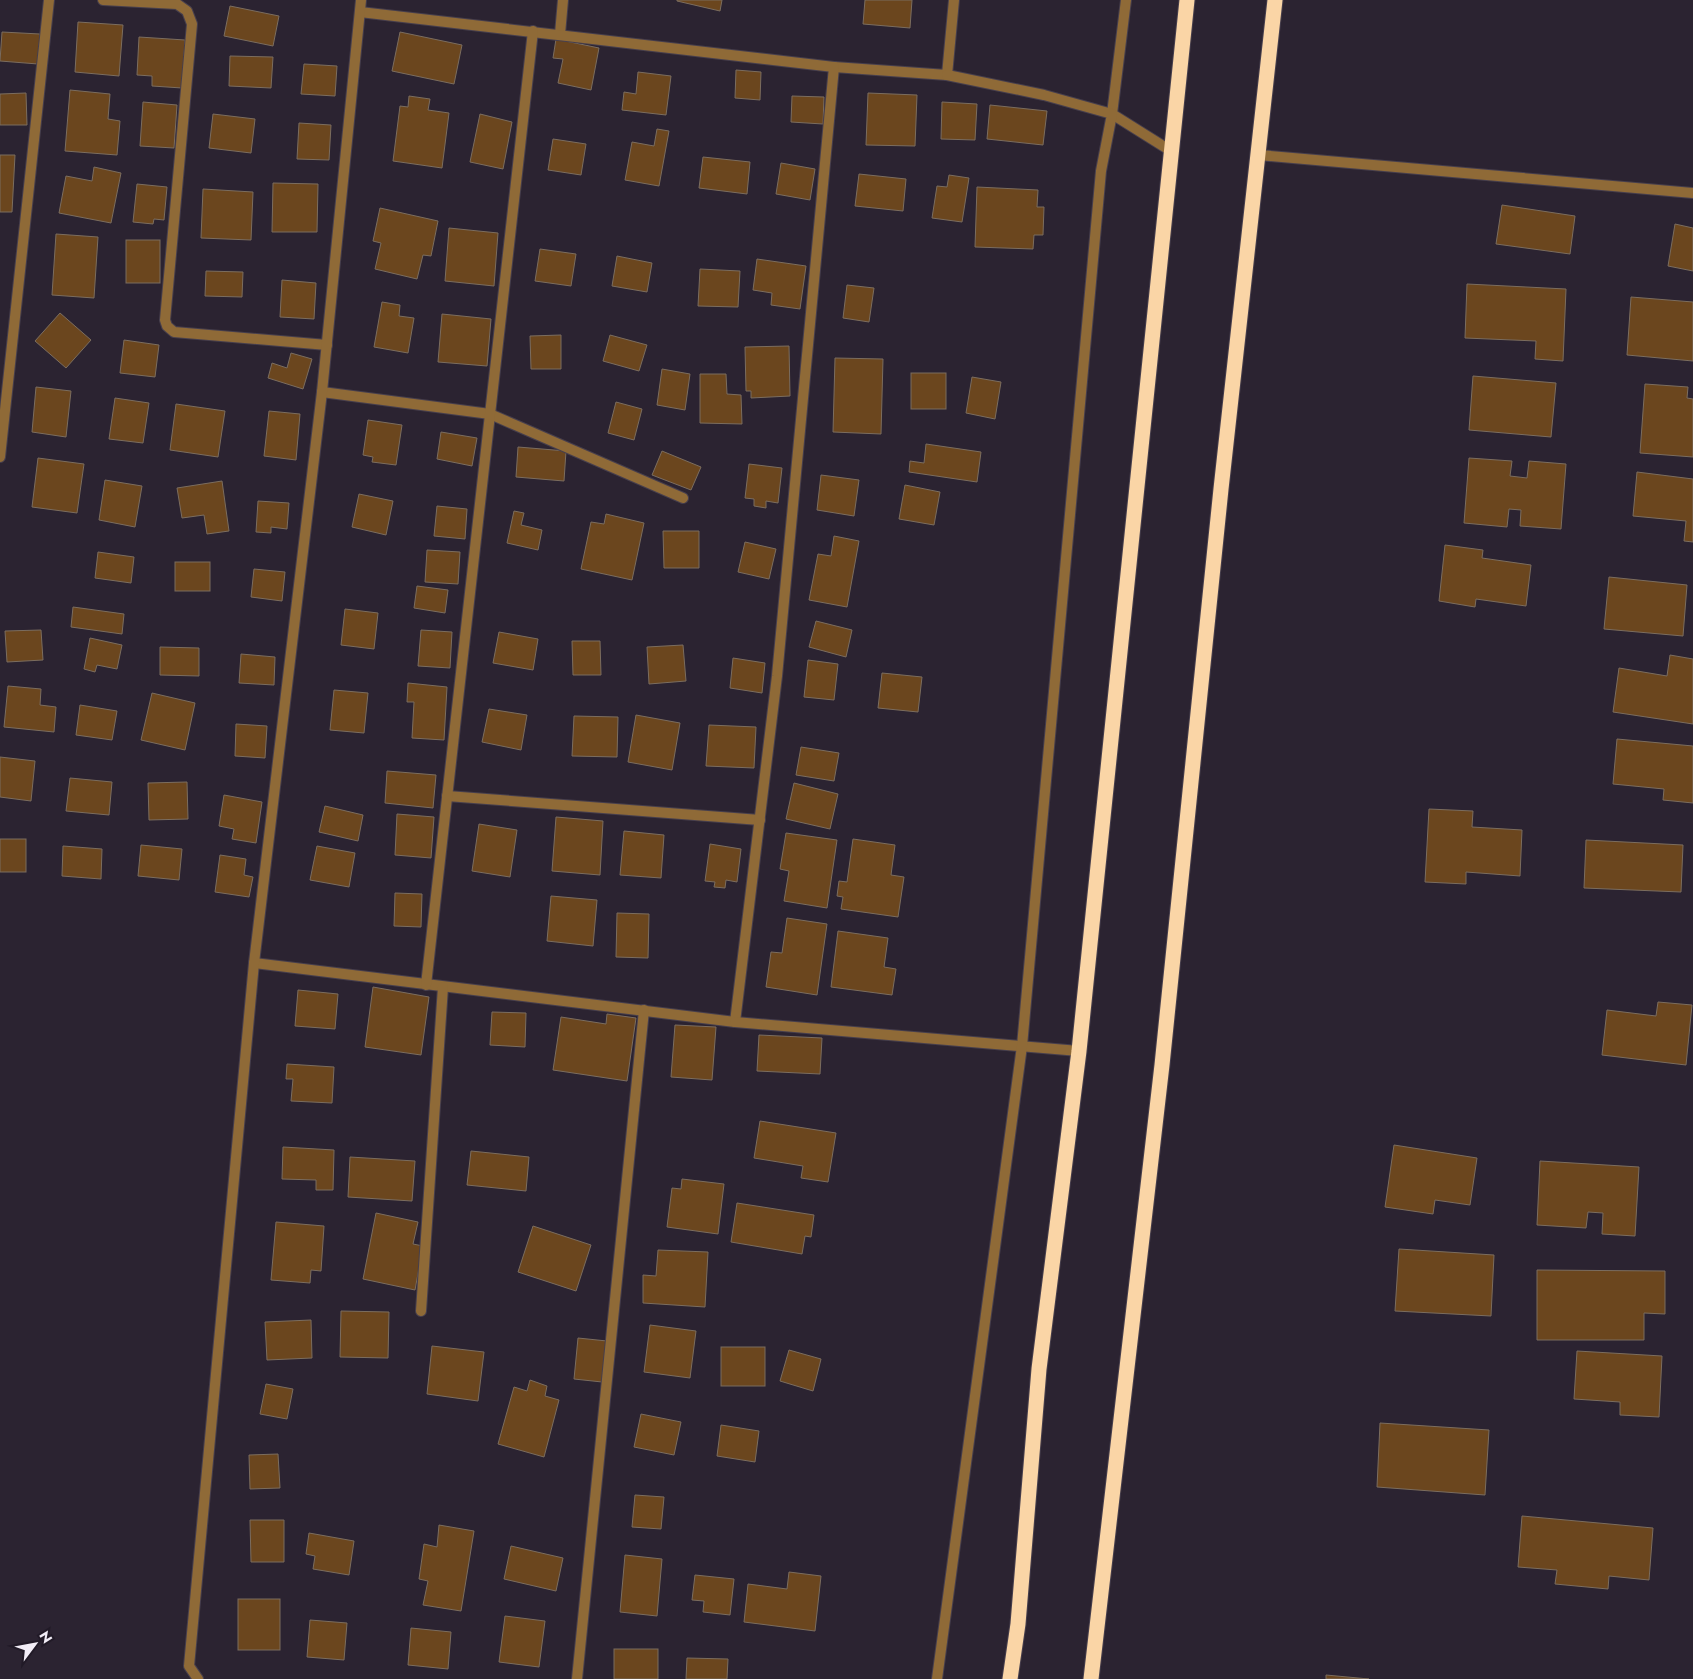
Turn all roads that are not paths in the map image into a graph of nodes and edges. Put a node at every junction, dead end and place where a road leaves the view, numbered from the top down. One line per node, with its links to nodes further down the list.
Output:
1 (49, 0): 21 (street)
2 (103, 0): 18 (street)
3 (362, 0): 9 (street)
4 (563, 0): 11 (street)
5 (954, 0): 13 (street)
6 (1126, 0): 14 (street)
7 (1187, 0): 15 (highway)
8 (1275, 0): 16 (highway)
9 (360, 12): 10 (street); 18 (street)
10 (533, 32): 11 (street); 20 (street)
11 (560, 34): 12 (street)
12 (834, 67): 13 (street); 24 (street)
13 (946, 75): 14 (street)
14 (1112, 114): 15 (street); 30 (street)
15 (1172, 151): 31 (highway)
16 (1258, 155): 17 (street); 37 (highway)
17 (1693, 193)
18 (327, 345): 19 (street)
19 (322, 392): 20 (street); 25 (street)
20 (490, 414): 22 (street); 23 (street)
21 (0, 457)
22 (683, 498)
23 (447, 796): 24 (street); 26 (street)
24 (760, 820): 29 (street)
25 (254, 963): 26 (street); 33 (street)
26 (426, 985): 27 (street)
27 (443, 987): 28 (street); 32 (street)
28 (644, 1010): 29 (street); 34 (street)
29 (735, 1022): 30 (street)
30 (1022, 1046): 31 (street); 35 (street)
31 (1079, 1052): 36 (highway)
32 (421, 1311)
33 (198, 1679)
34 (577, 1679)
35 (937, 1679)
36 (1010, 1679)
37 (1091, 1679)

